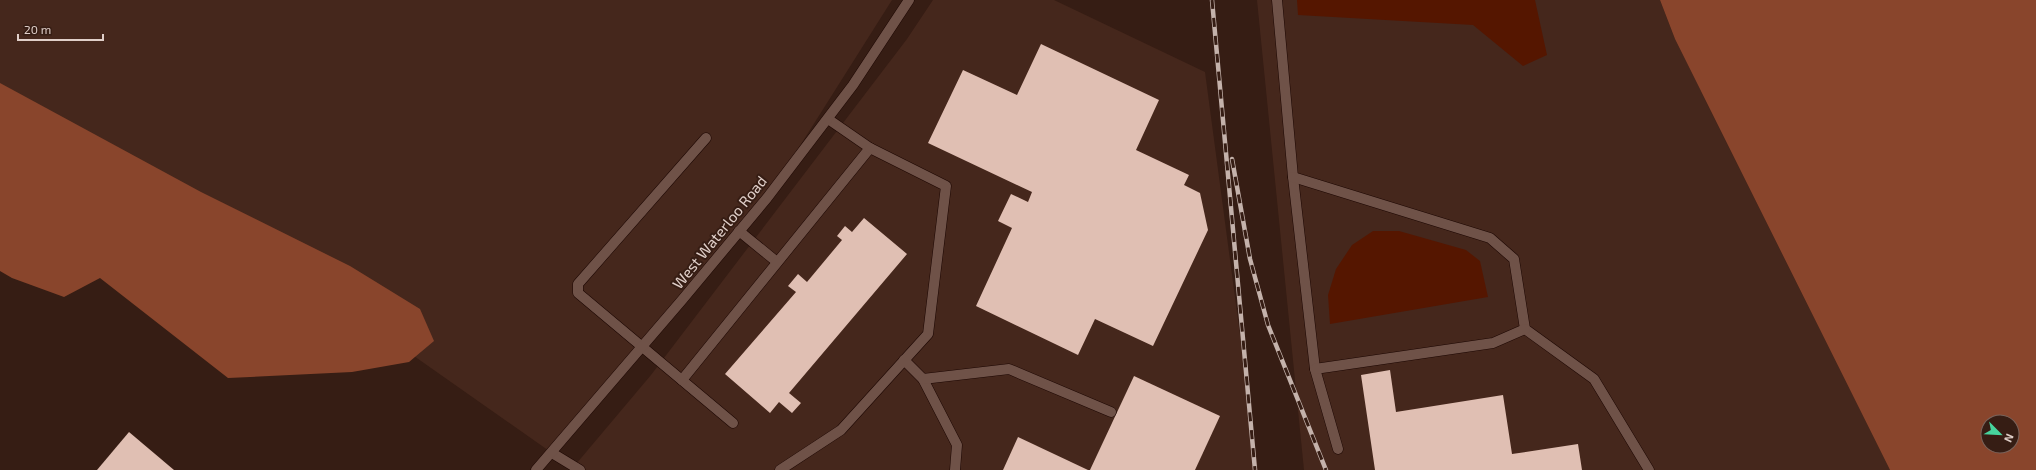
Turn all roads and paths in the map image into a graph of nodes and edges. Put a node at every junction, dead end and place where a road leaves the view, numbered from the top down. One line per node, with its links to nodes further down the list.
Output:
1 (909, 0): 3 (main road, West Waterloo Road)
2 (1277, 0): 6 (main road)
3 (828, 119): 5 (main road); 7 (main road, West Waterloo Road)
4 (706, 138): 10 (main road)
5 (870, 148): 8 (main road); 11 (main road)
6 (1293, 177): 9 (main road); 12 (main road)
7 (739, 231): 8 (main road); 10 (main road, West Waterloo Road)
8 (777, 262): 14 (main road)
9 (1525, 329): 12 (main road); 23 (main road)
10 (642, 347): 14 (main road); 18 (main road, West Waterloo Road)
11 (904, 360): 13 (main road); 21 (main road)
12 (1315, 369): 17 (main road)
13 (923, 379): 15 (main road); 22 (main road)
14 (682, 380): 16 (main road)
15 (1111, 412)
16 (734, 423)
17 (1338, 449)
18 (552, 453): 19 (main road, West Waterloo Road); 20 (main road)
19 (536, 470)
20 (580, 470)
21 (780, 470)
22 (955, 470)
23 (1649, 470)

